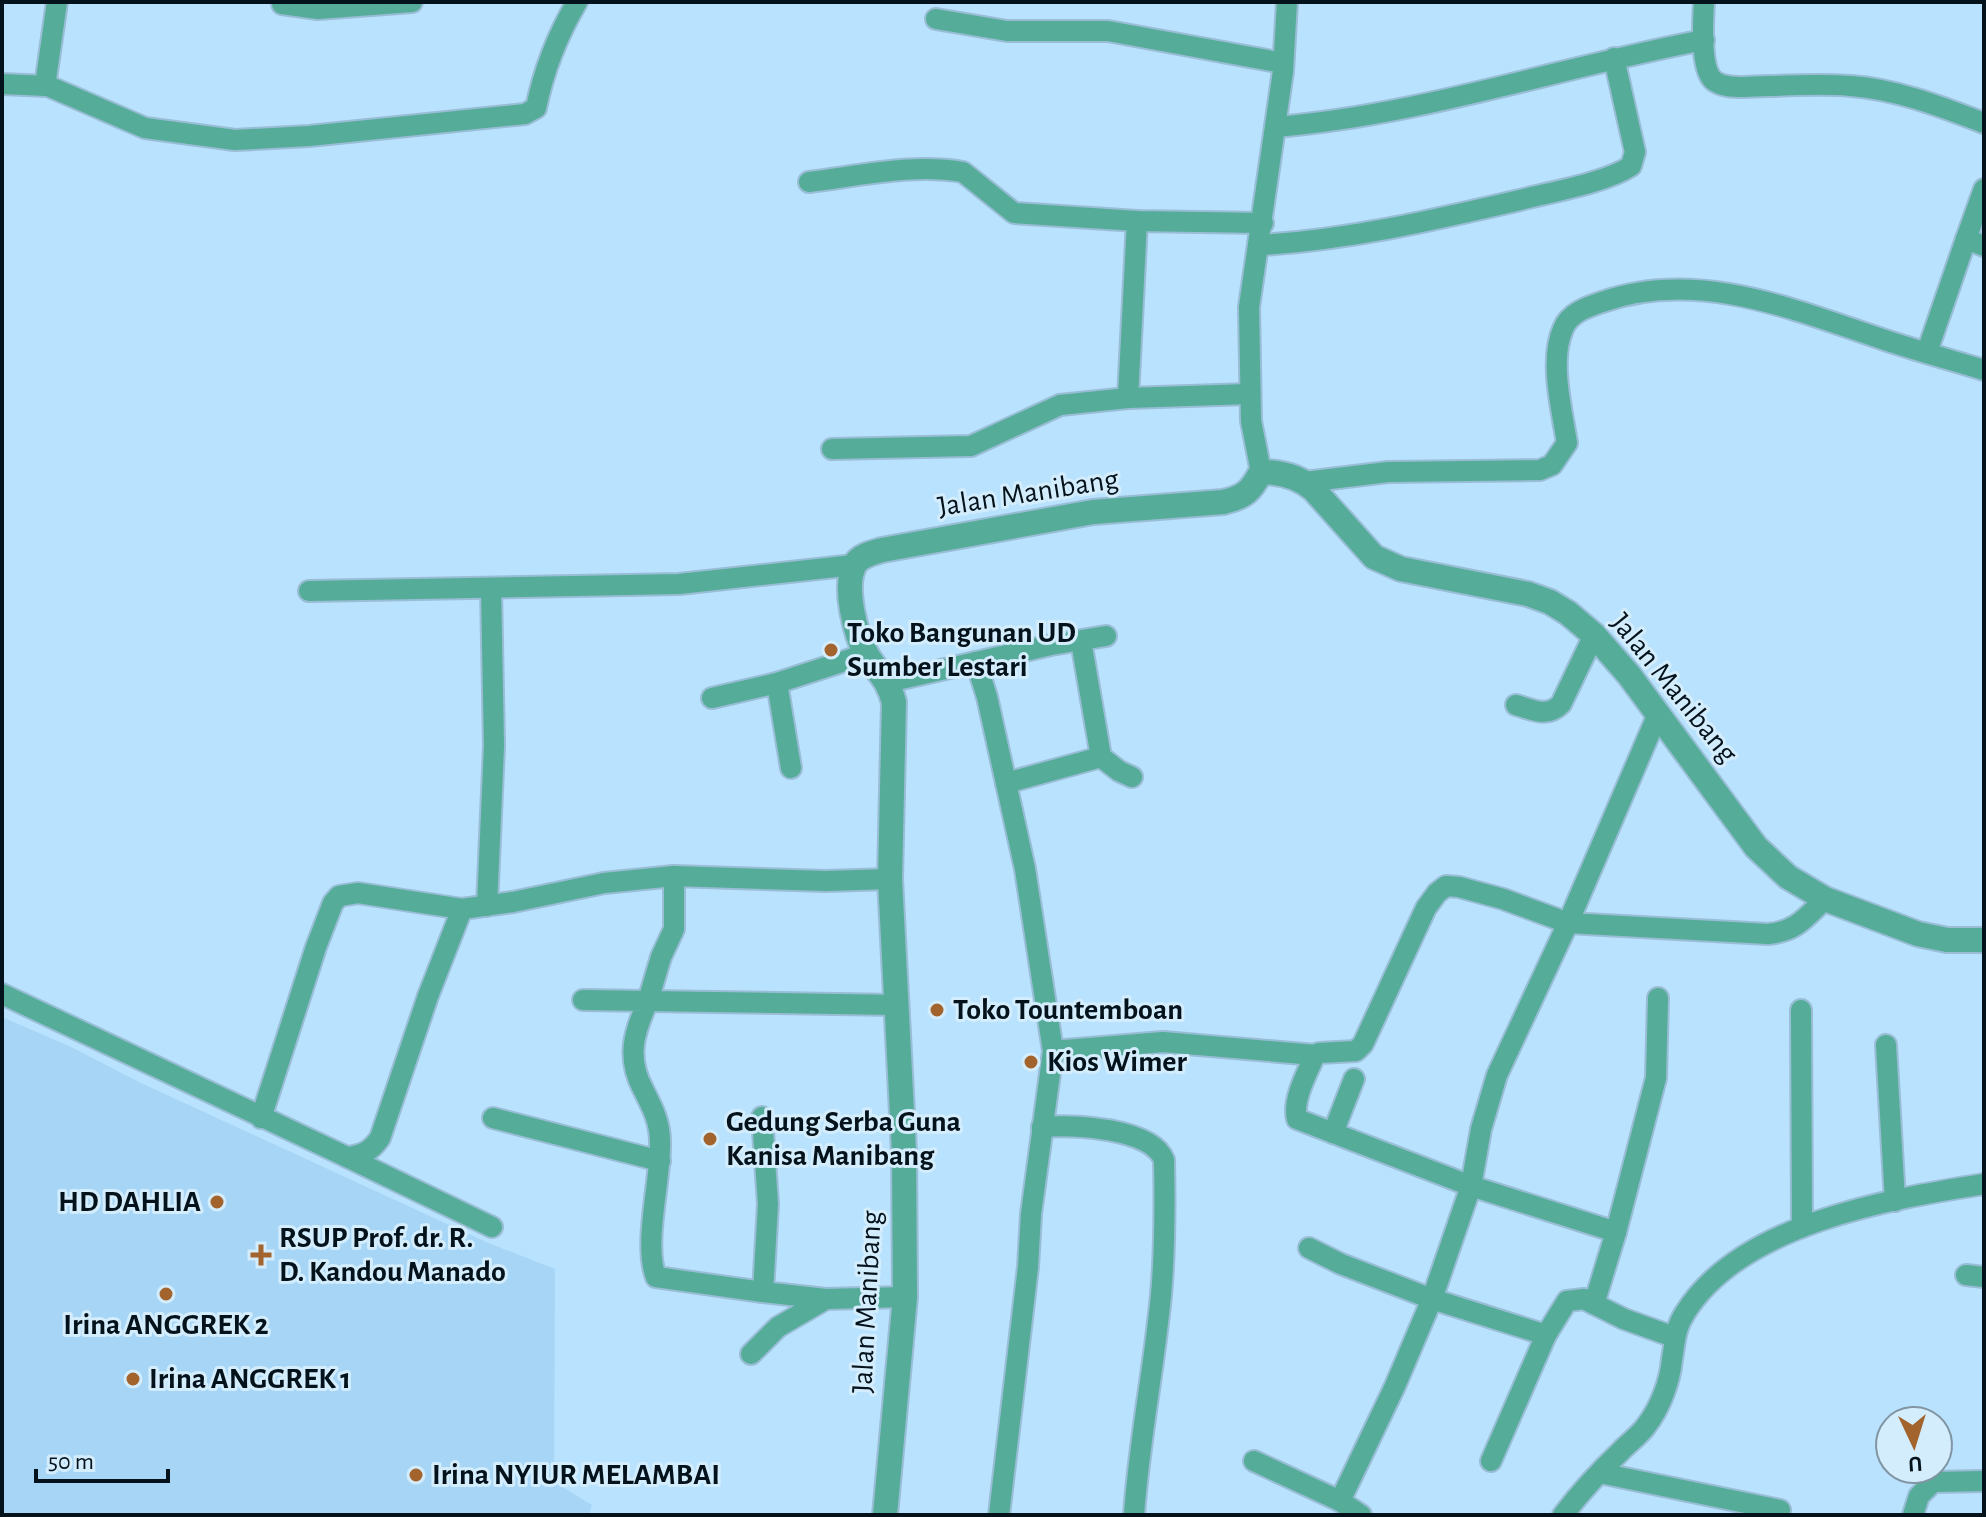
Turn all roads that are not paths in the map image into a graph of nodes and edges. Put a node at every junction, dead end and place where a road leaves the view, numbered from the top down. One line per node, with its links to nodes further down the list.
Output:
1 (57, 2): 12 (street)
2 (412, 2): 6 (street)
3 (577, 2): 12 (street)
4 (1287, 2): 10 (street)
5 (1704, 2): 8 (street)
6 (282, 4)
7 (936, 19): 10 (street)
8 (1704, 40): 9 (street); 13 (street)
9 (1614, 58): 14 (street); 20 (street)
10 (1283, 63): 14 (street)
11 (2, 84): 12 (street)
12 (45, 86)
13 (1984, 123)
14 (1275, 127): 18 (street)
15 (809, 182): 17 (street)
16 (1984, 189): 19 (street)
17 (1137, 221): 18 (street); 24 (street)
18 (1263, 223): 20 (street)
19 (1975, 242): 21 (street)
20 (1260, 245): 23 (street)
21 (1927, 352): 22 (street); 27 (street)
22 (1984, 370)
23 (1249, 394): 24 (street); 26 (street)
24 (1128, 398): 25 (street)
25 (832, 449)
26 (1261, 472): 27 (street); 28 (street, Jalan Manibang)
27 (1305, 482): 31 (street, Jalan Manibang)
28 (854, 565): 29 (street); 34 (street, Jalan Manibang)
29 (491, 589): 30 (street); 48 (street)
30 (309, 591)
31 (1594, 635): 39 (street); 40 (street, Jalan Manibang)
32 (1106, 636): 33 (street)
33 (1081, 641): 35 (street); 41 (street)
34 (866, 654): 36 (street, Jalan Manibang); 37 (street)
35 (976, 662): 36 (street); 44 (street)
36 (888, 682): 46 (street, Jalan Manibang)
37 (777, 683): 38 (street); 42 (street)
38 (712, 698)
39 (1516, 705)
40 (1658, 714): 47 (street, Jalan Manibang); 50 (street)
41 (1101, 757): 43 (street); 44 (street)
42 (791, 768)
43 (1132, 777)
44 (1006, 783): 59 (street)
45 (674, 876): 46 (street); 48 (street); 55 (street)
46 (890, 879): 56 (street, Jalan Manibang)
47 (1825, 899): 50 (street); 51 (street, Jalan Manibang)
48 (487, 906): 49 (street)
49 (462, 909): 63 (street); 67 (street)
50 (1568, 923): 60 (street); 70 (street)
51 (1984, 940)
52 (2, 994): 63 (street)
53 (1658, 998): 74 (street)
54 (583, 1000): 55 (street)
55 (648, 1001): 56 (street); 68 (street)
56 (896, 1005): 77 (street, Jalan Manibang)
57 (1801, 1010): 73 (street)
58 (1886, 1045): 71 (street)
59 (1053, 1051): 60 (street); 65 (street)
60 (1315, 1055): 66 (street)
61 (1354, 1079): 66 (street)
62 (762, 1117): 76 (street)
63 (261, 1118): 67 (street)
64 (493, 1118): 68 (street)
65 (1042, 1127): 91 (street); 92 (street)
66 (1333, 1133): 70 (street)
67 (347, 1157): 72 (street)
68 (660, 1161): 76 (street)
69 (1984, 1184): 71 (street)
70 (1471, 1186): 74 (street); 79 (street)
71 (1895, 1201): 73 (street)
72 (492, 1227)
73 (1802, 1227): 82 (street)
74 (1616, 1232): 80 (street)
75 (1309, 1248): 79 (street)
76 (763, 1292): 78 (street)
77 (905, 1297): 78 (street); 90 (street, Jalan Manibang)
78 (826, 1299): 83 (street)
79 (1432, 1299): 81 (street); 88 (street)
80 (1594, 1304): 81 (street); 82 (street)
81 (1546, 1335): 85 (street)
82 (1674, 1337): 86 (street)
83 (751, 1354)
84 (1254, 1461): 88 (street)
85 (1491, 1461)
86 (1600, 1473): 89 (street); 94 (street)
87 (1984, 1481): 95 (street)
88 (1340, 1501): 93 (street)
89 (1780, 1510)
90 (885, 1515)
91 (999, 1515)
92 (1134, 1515)
93 (1361, 1515)
94 (1563, 1515)
95 (1913, 1515)

